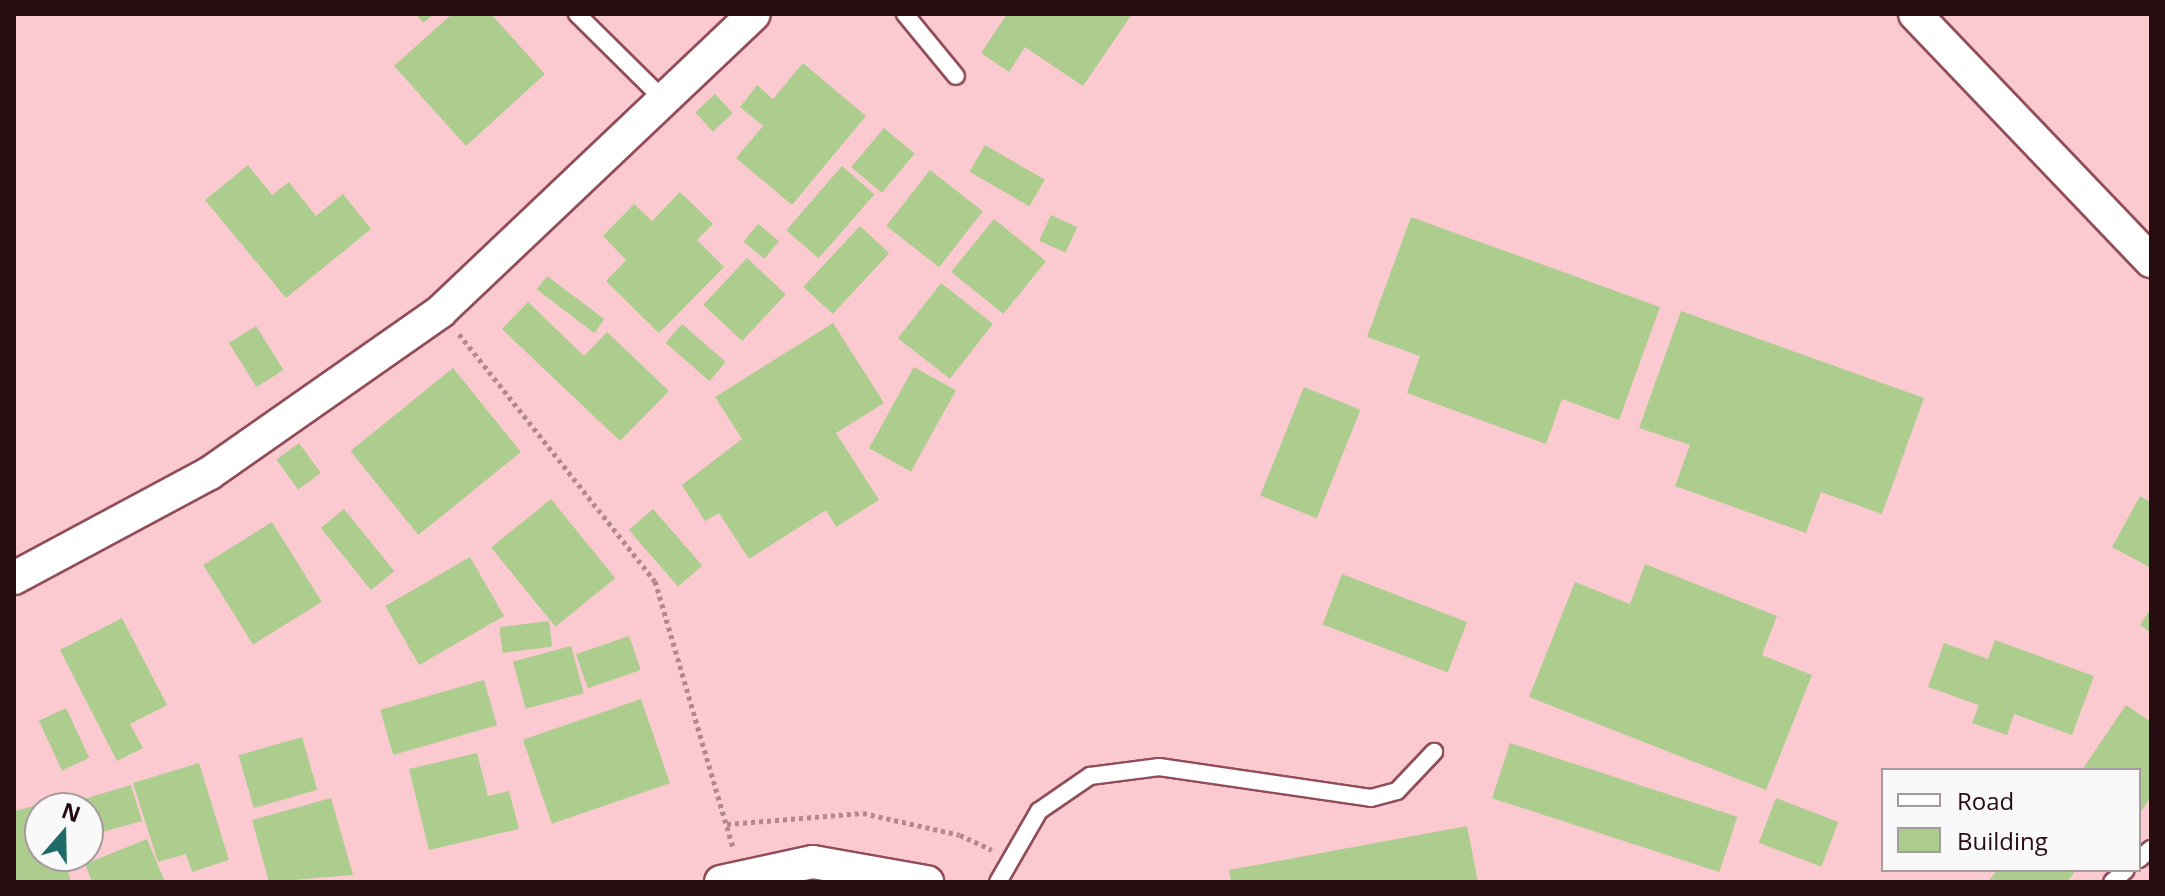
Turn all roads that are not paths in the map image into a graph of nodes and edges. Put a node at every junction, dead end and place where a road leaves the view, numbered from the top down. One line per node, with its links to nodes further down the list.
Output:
1 (577, 14): 6 (lane)
2 (754, 14): 6 (street)
3 (905, 14): 5 (lane)
4 (1915, 14): 7 (street)
5 (956, 76)
6 (666, 102): 8 (street)
7 (2151, 261)
8 (14, 578)
9 (1434, 752): 12 (lane)
10 (731, 879): 11 (street)
11 (927, 882)
12 (998, 882)

